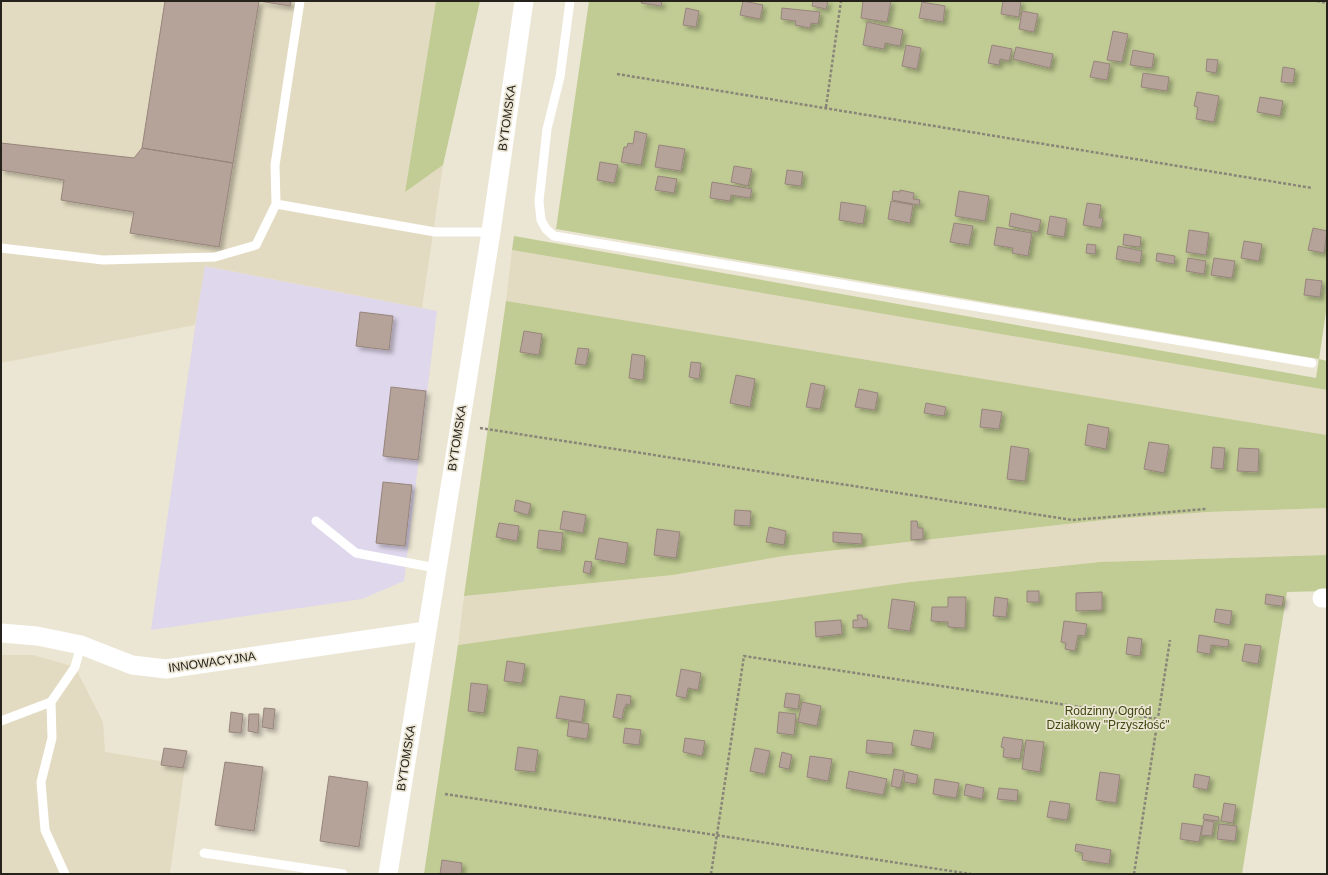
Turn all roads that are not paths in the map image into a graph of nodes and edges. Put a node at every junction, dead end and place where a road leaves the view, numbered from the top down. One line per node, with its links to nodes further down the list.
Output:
1 (300, 1): 4 (lane)
2 (524, 1): 5 (street, BYTOMSKA)
3 (570, 1): 7 (lane)
4 (276, 204): 5 (lane); 6 (lane)
5 (491, 232): 9 (street, BYTOMSKA)
6 (1, 248)
7 (1312, 364)
8 (316, 521): 9 (lane)
9 (436, 568): 10 (street, BYTOMSKA)
10 (426, 631): 12 (street, INNOWACYJNA); 18 (street, BYTOMSKA)
11 (1, 633): 12 (street, INNOWACYJNA)
12 (81, 645): 13 (lane)
13 (51, 702): 14 (lane); 16 (lane)
14 (1, 721)
15 (204, 853): 17 (lane)
16 (64, 874)
17 (343, 874)
18 (388, 874)

